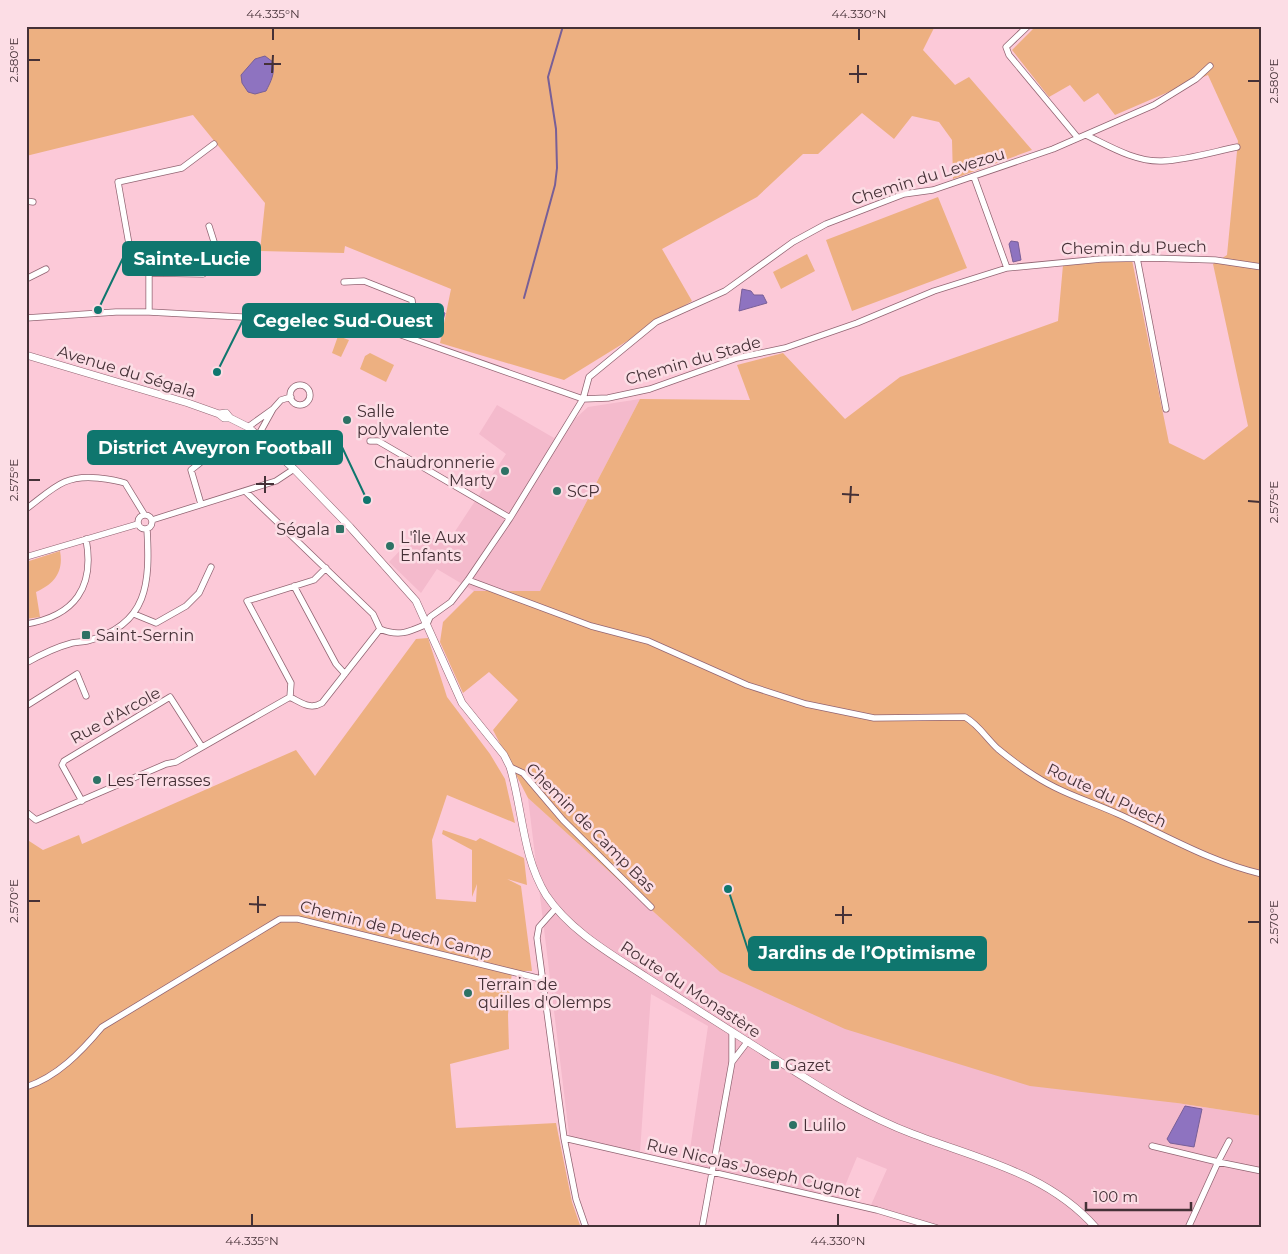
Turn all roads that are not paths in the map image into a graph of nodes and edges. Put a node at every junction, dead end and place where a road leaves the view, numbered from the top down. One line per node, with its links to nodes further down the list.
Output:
1 (1028, 26): 4 (street)
2 (1210, 66): 3 (street, Chemin du Levezou)
3 (1086, 135): 4 (street, Chemin du Levezou); 6 (street)
4 (1078, 138): 7 (street, Chemin du Levezou)
5 (214, 144): 15 (street)
6 (1237, 147)
7 (974, 177): 13 (street); 23 (street, Chemin du Levezou)
8 (26, 201): 9 (street)
9 (33, 202)
10 (210, 226): 15 (street)
11 (1137, 258): 12 (street, Chemin du Puech); 13 (street, Chemin du Puech); 25 (street)
12 (1262, 267)
13 (1007, 268): 23 (street, Chemin du Stade)
14 (46, 269): 16 (street)
15 (149, 272): 18 (street)
16 (26, 279)
17 (344, 282): 20 (street)
18 (149, 312): 19 (street, Chemin du Stade); 20 (street, Chemin du Stade)
19 (26, 318)
20 (405, 335): 23 (street, Chemin du Stade)
21 (26, 354): 26 (street, Avenue du Ségala)
22 (291, 398): 24 (street)
23 (583, 399): 35 (street)
24 (273, 409): 26 (street); 27 (street)
25 (1166, 410)
26 (248, 427): 27 (street, Avenue du Ségala)
27 (258, 436): 30 (street, Avenue du Ségala)
28 (370, 441): 35 (street)
29 (200, 462): 32 (street)
30 (294, 469): 31 (street); 47 (street, Avenue du Ségala)
31 (245, 491): 32 (street); 42 (street)
32 (201, 504): 36 (street)
33 (26, 509): 34 (street)
34 (144, 514): 36 (street); 37 (street)
35 (510, 518): 43 (street)
36 (152, 520): 38 (street)
37 (138, 524): 38 (street); 39 (street)
38 (147, 529): 45 (street)
39 (86, 539): 40 (street); 46 (street)
40 (26, 557)
41 (211, 567): 45 (street)
42 (326, 568): 44 (street); 48 (street)
43 (468, 580): 47 (street); 58 (street, Route du Puech)
44 (294, 586): 50 (street); 52 (street)
45 (134, 614): 49 (street)
46 (26, 624)
47 (427, 624): 48 (street); 55 (street, Route du Monastère)
48 (380, 629): 50 (street)
49 (26, 663)
50 (344, 674): 52 (street)
51 (86, 696): 53 (street)
52 (290, 697): 54 (street)
53 (26, 706)
54 (202, 747): 56 (street); 56 (street, Rue d'Arcole)
55 (510, 767): 59 (street, Chemin de Camp Bas); 60 (street, Route du Monastère)
56 (82, 801): 57 (street)
57 (26, 812)
58 (1262, 874)
59 (651, 907)
60 (556, 908): 61 (street); 62 (street, Route du Monastère)
61 (541, 979): 65 (street, Chemin de Puech Camp); 66 (street)
62 (732, 1032): 63 (street, Route du Monastère); 64 (street)
63 (748, 1041): 64 (street); 75 (street, Route du Monastère)
64 (732, 1062): 71 (street)
65 (26, 1087)
66 (564, 1138): 71 (street, Rue Nicolas Joseph Cugnot); 72 (street)
67 (1229, 1141): 69 (street)
68 (1152, 1146): 69 (street)
69 (1218, 1162): 70 (street); 76 (street)
70 (1262, 1171)
71 (712, 1173): 73 (street); 74 (street, Rue Nicolas Joseph Cugnot)
72 (586, 1228)
73 (702, 1228)
74 (937, 1228)
75 (1096, 1228)
76 (1188, 1228)

